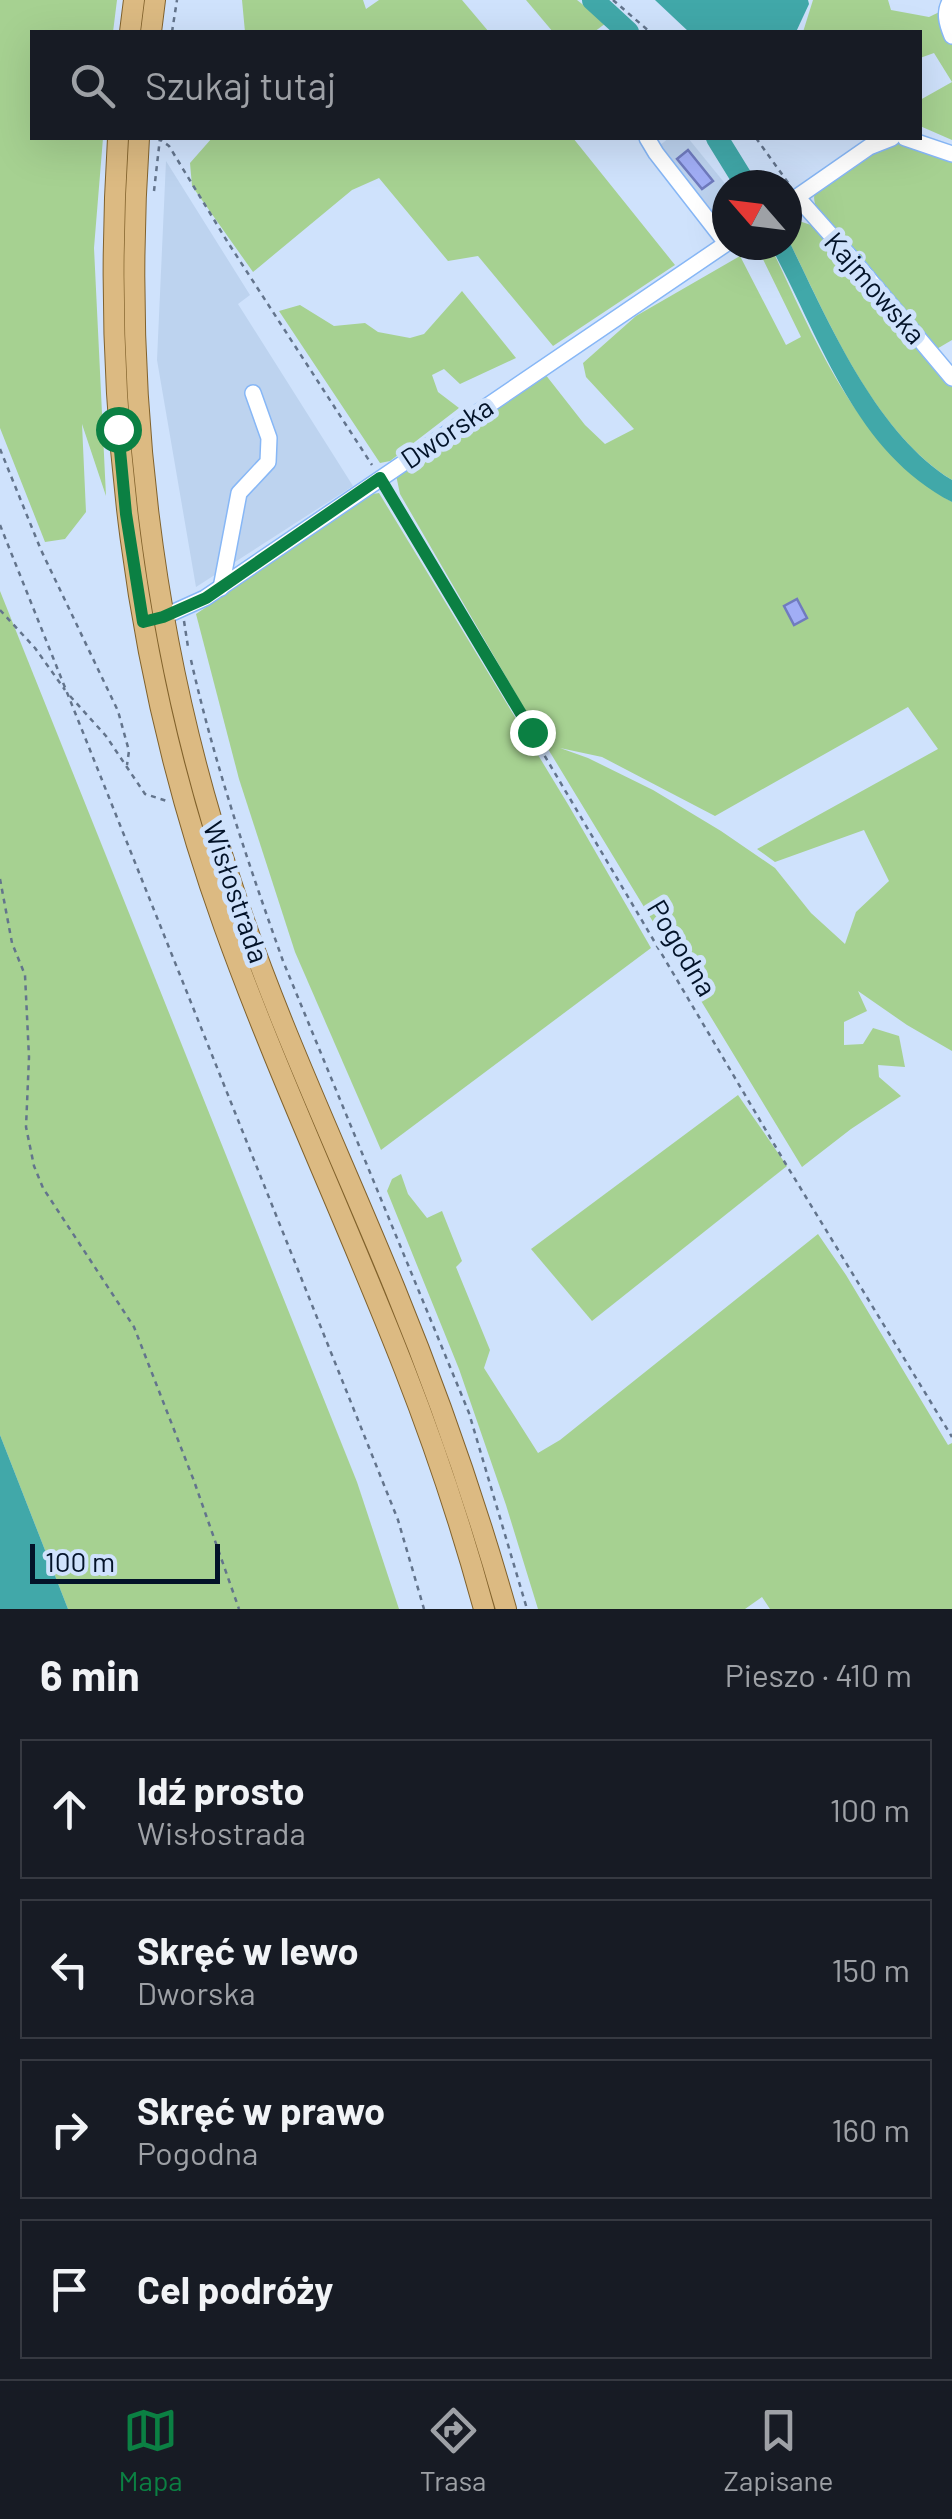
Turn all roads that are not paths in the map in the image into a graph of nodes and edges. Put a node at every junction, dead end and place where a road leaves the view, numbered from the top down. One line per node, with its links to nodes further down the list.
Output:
1 (134, 0): 4 (main road)
2 (156, 0): 5 (main road)
3 (951, 0): 6 (street)
4 (130, 30)
5 (151, 30)
6 (952, 36)
7 (118, 140): 20 (main road, Wisłostrada)
8 (154, 140): 20 (main road, Wisłostrada)
9 (648, 140): 15 (street)
10 (887, 140): 13 (street)
11 (911, 140): 12 (street)
12 (952, 154)
13 (802, 194)
14 (802, 211): 17 (street, Kajmowska)
15 (712, 224)
16 (712, 253): 19 (street, Dworska)
17 (952, 378)
18 (253, 392): 19 (street)
19 (220, 588): 20 (street, Dworska)
20 (163, 616): 21 (main road, Wisłostrada); 22 (main road, Wisłostrada)
21 (484, 1609)
22 (506, 1609)

